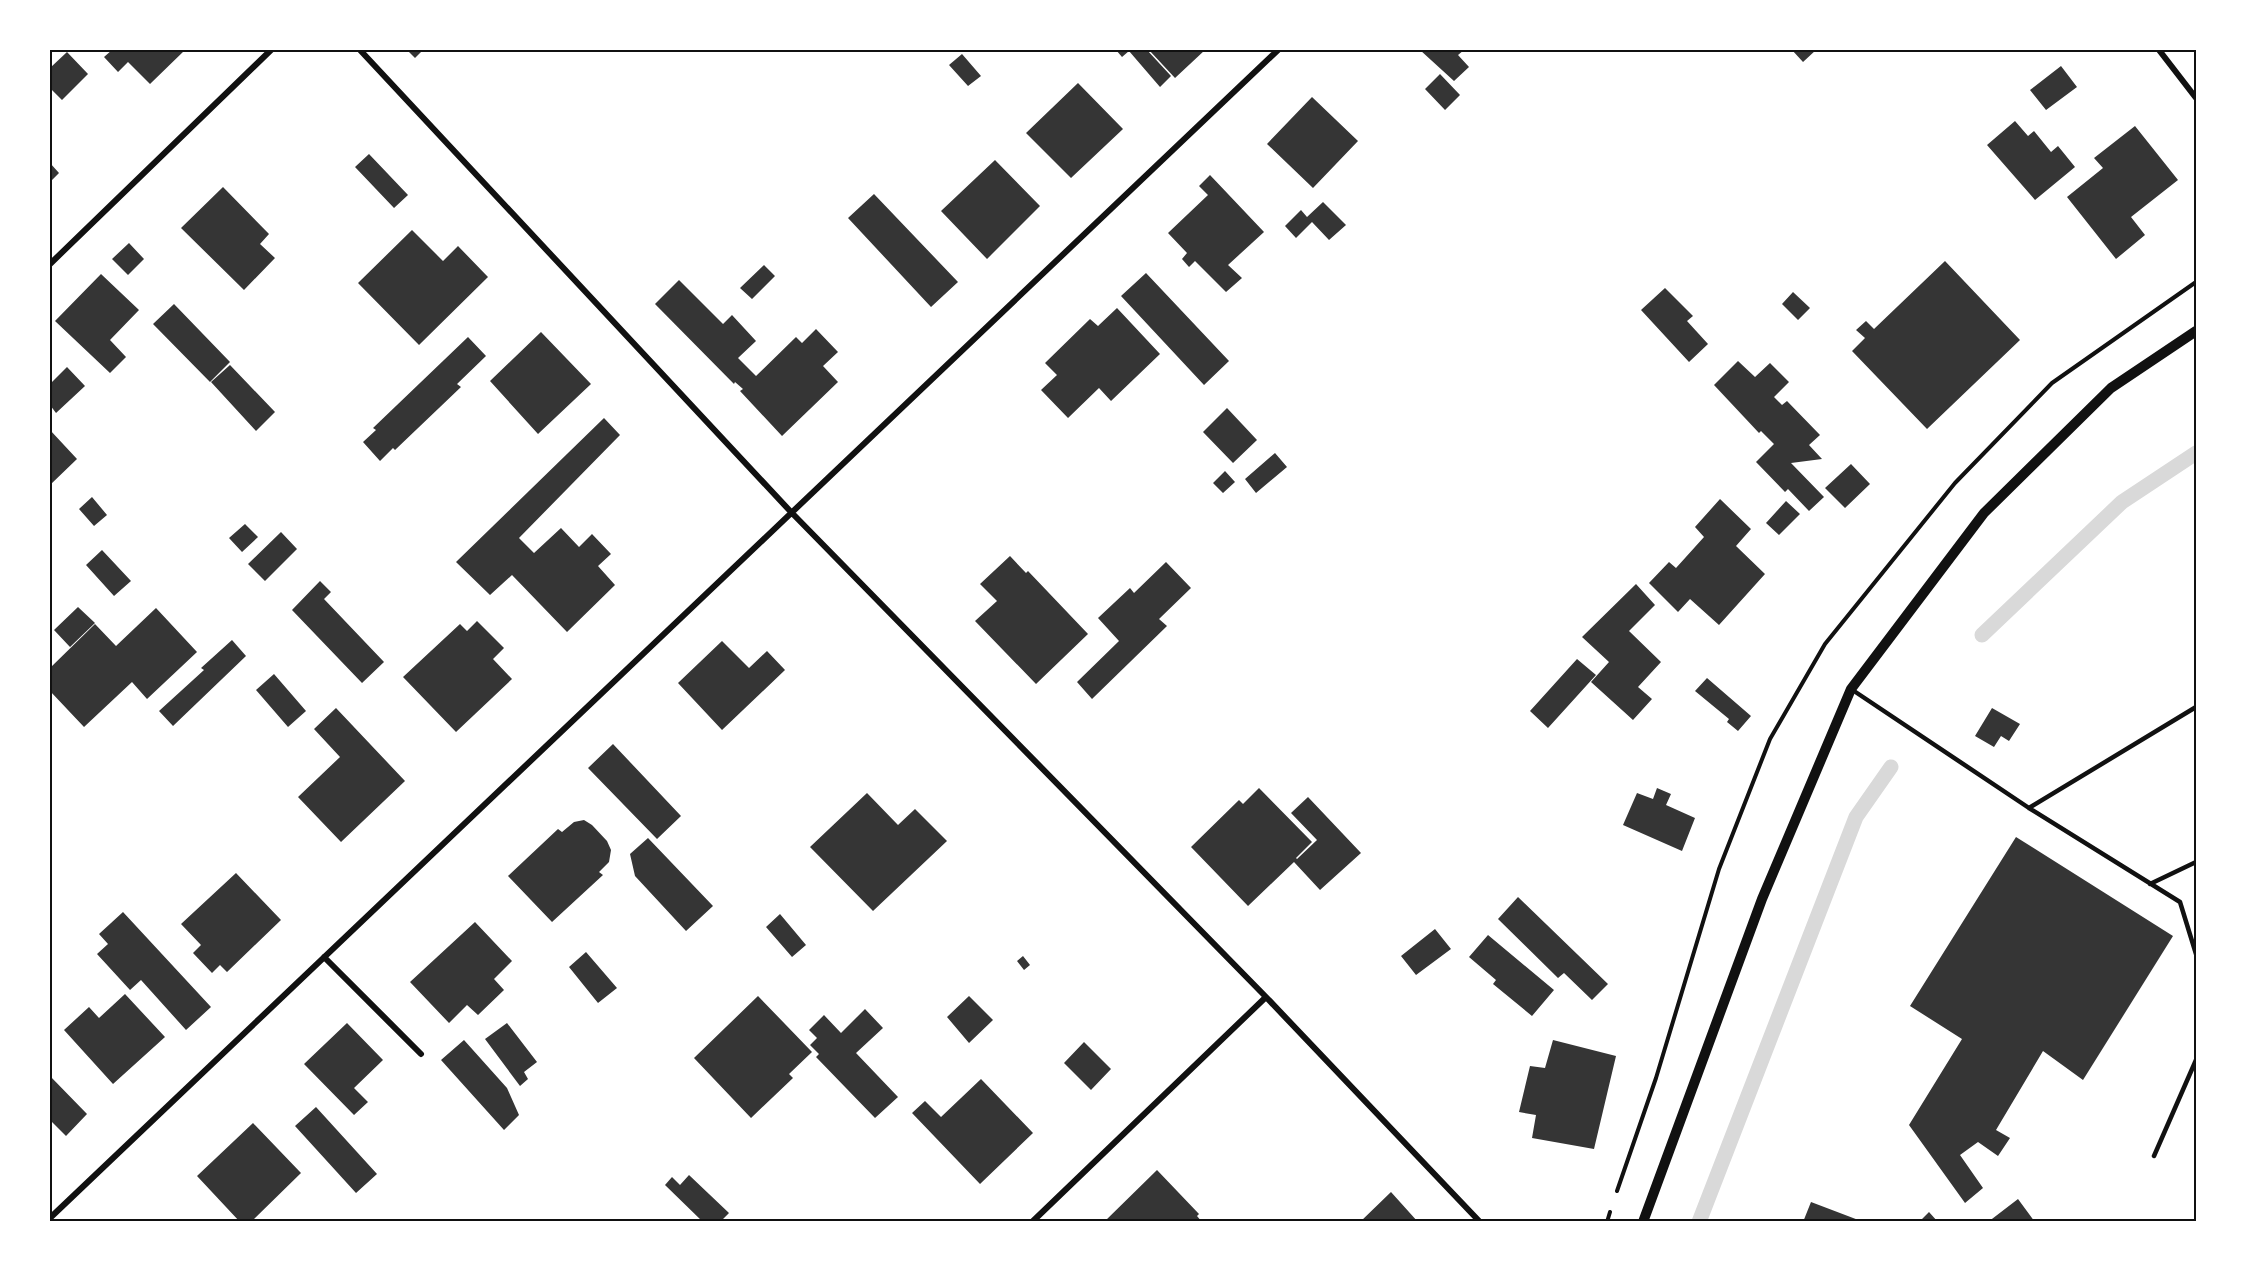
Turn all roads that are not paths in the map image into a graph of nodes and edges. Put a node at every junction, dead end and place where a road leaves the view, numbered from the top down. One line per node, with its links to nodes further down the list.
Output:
1 (271, 50): 6 (street)
2 (360, 50): 8 (street)
3 (1278, 50): 8 (street)
4 (2159, 50): 5 (street)
5 (2196, 98)
6 (50, 264)
7 (2196, 331): 9 (street)
8 (791, 512): 15 (street); 16 (street)
9 (1851, 689): 11 (lane); 23 (street)
10 (2196, 707): 11 (lane)
11 (2029, 807): 13 (lane)
12 (2196, 862): 13 (lane)
13 (2150, 884): 14 (lane)
14 (2196, 954)
15 (324, 957): 17 (street); 20 (street)
16 (1266, 998): 21 (street); 22 (street)
17 (421, 1054)
18 (2196, 1060): 19 (lane)
19 (2154, 1155)
20 (50, 1218)
21 (1032, 1221)
22 (1480, 1221)
23 (1643, 1221)

